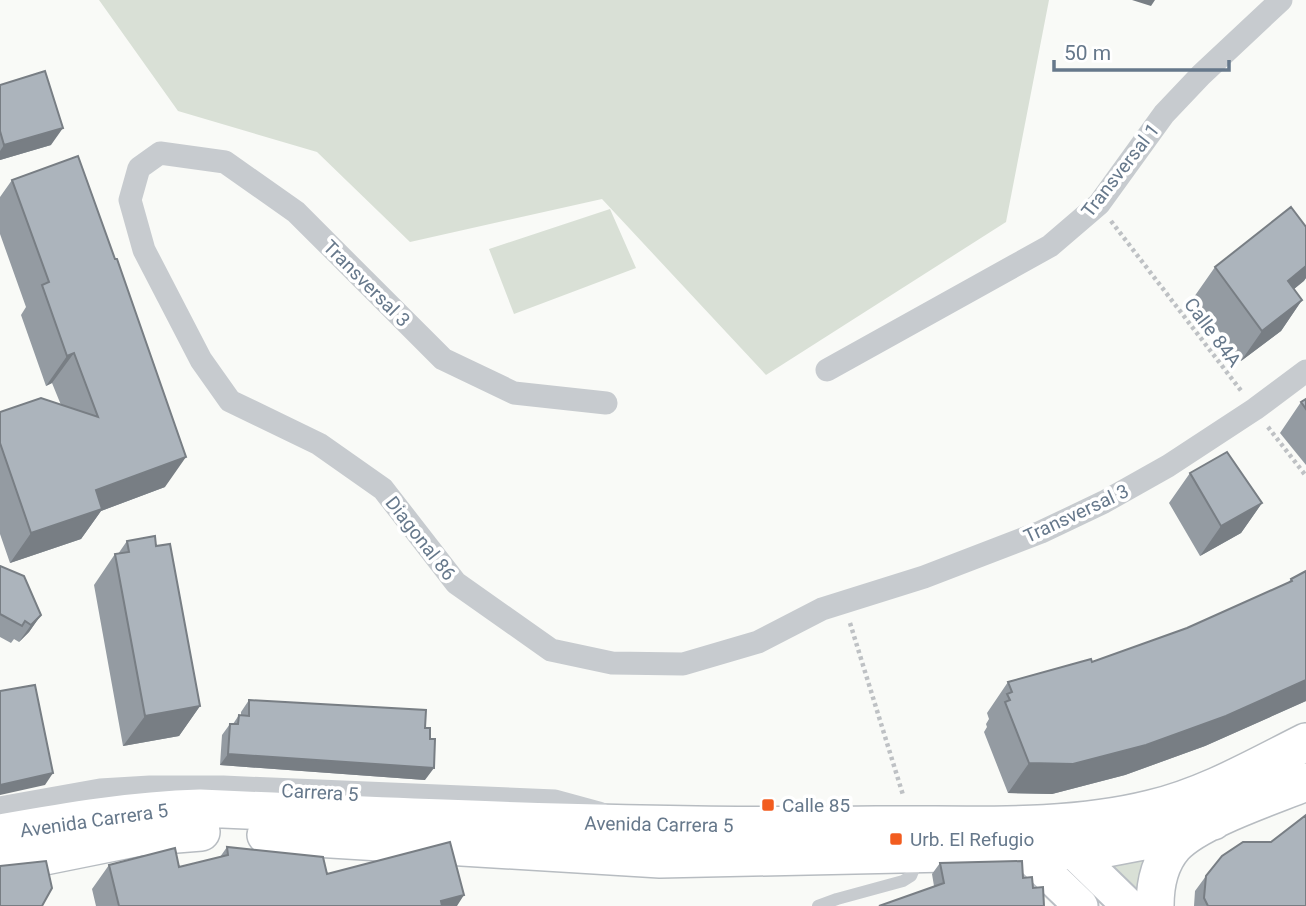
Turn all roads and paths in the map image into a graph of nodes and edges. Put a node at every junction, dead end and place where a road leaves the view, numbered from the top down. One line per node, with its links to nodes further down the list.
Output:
1 (1281, 0): 3 (street, Transversal 1)
2 (139, 168): 6 (street, Transversal 3); 9 (street, Diagonal 86)
3 (1098, 204): 4 (street, Transversal 1); 7 (path, Calle 84A)
4 (827, 370)
5 (1306, 371): 7 (street, Transversal 3)
6 (606, 403)
7 (1255, 409): 8 (path, Calle 84A); 9 (street, Transversal 3)
8 (1306, 476)
9 (833, 605): 12 (path)
10 (1306, 742): 16 (main road, Avenida Carrera 5)
11 (1306, 782): 14 (main road)
12 (904, 800)
13 (0, 808): 15 (street, Carrera 5)
14 (1213, 821): 17 (main road); 23 (main road)
15 (639, 825): 16 (main road, Avenida Carrera 5); 19 (main road, Avenida Carrera 5)
16 (1035, 838): 17 (main road); 18 (main road, Avenida Carrera 5); 21 (main road)
17 (1072, 851): 22 (main road)
18 (919, 853): 19 (main road, Avenida Carrera 5); 20 (lane)
19 (13, 861)
20 (818, 906)
21 (1081, 906)
22 (1129, 906)
23 (1155, 906)

